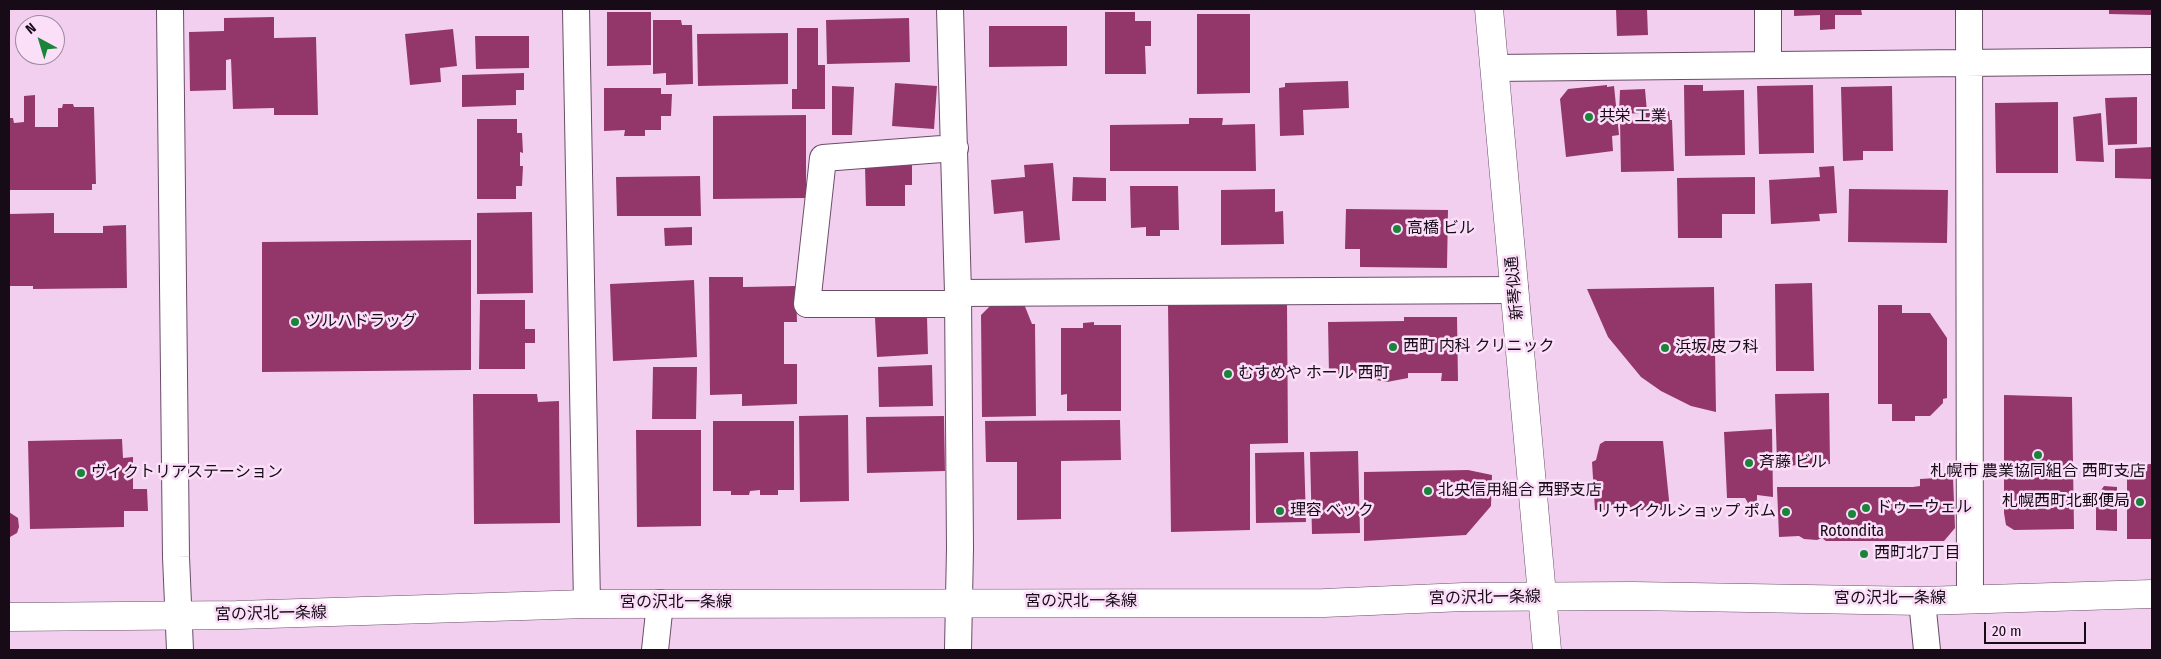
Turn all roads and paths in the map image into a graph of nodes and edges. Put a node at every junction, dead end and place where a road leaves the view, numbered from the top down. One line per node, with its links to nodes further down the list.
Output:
1 (170, 9): 21 (street)
2 (576, 9): 20 (street)
3 (950, 9): 11 (street)
4 (1489, 9): 10 (main road, 新琴似通)
5 (1768, 9): 9 (street)
6 (1970, 9): 8 (street)
7 (2152, 61): 8 (street)
8 (1969, 62): 9 (street); 16 (street)
9 (1768, 65): 10 (street)
10 (1494, 68): 12 (main road, 新琴似通)
11 (955, 148): 13 (street); 13 (street)
12 (1516, 290): 13 (street); 15 (main road, 新琴似通)
13 (958, 298): 18 (street)
14 (2152, 594): 16 (main road, 宮の沢北一条線)
15 (1542, 597): 17 (main road, 宮の沢北一条線); 18 (main road, 宮の沢北一条線); 26 (main road, 新琴似通)
16 (1970, 598): 17 (main road, 宮の沢北一条線)
17 (1922, 601): 27 (street)
18 (959, 602): 19 (main road, 宮の沢北一条線); 25 (street)
19 (660, 603): 20 (main road, 宮の沢北一条線); 24 (street)
20 (587, 604): 21 (main road, 宮の沢北一条線)
21 (178, 615): 22 (main road, 宮の沢北一条線); 23 (street)
22 (9, 617)
23 (180, 650)
24 (655, 650)
25 (958, 650)
26 (1546, 650)
27 (1926, 650)

